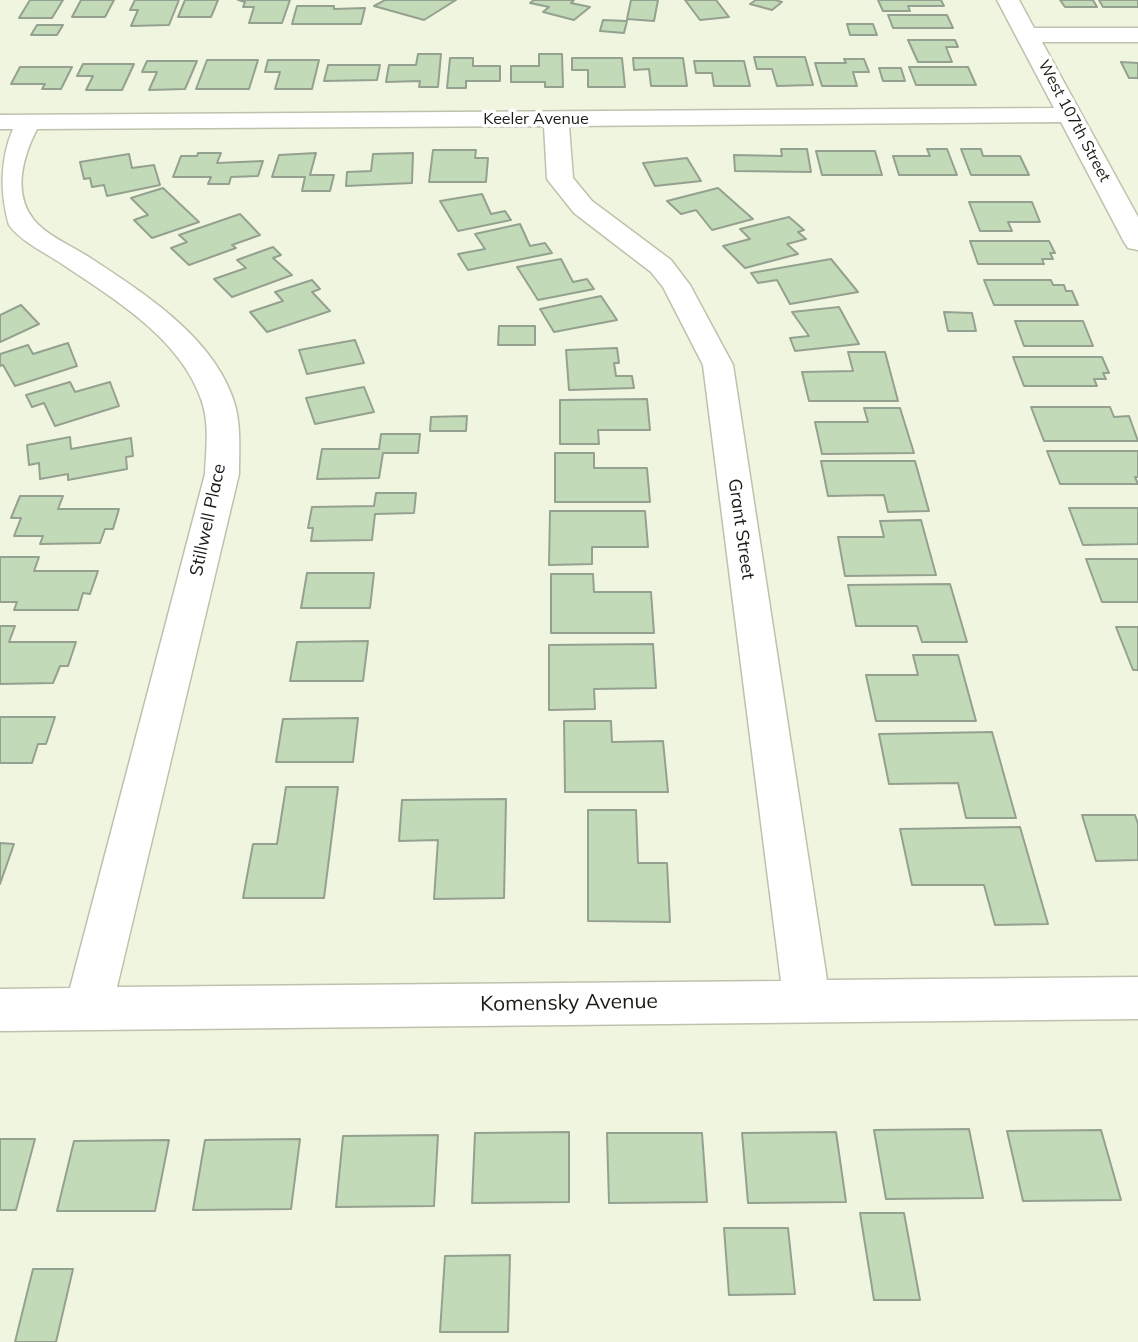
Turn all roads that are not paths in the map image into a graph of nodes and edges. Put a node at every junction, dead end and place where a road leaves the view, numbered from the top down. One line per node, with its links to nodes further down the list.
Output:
1 (1008, 0): 2 (street, West 107th Street)
2 (1028, 35): 3 (street); 4 (street, West 107th Street)
3 (1138, 35)
4 (1071, 115): 5 (street, Keeler Avenue); 7 (street, West 107th Street)
5 (556, 119): 6 (street, Keeler Avenue); 9 (street, Grant Street)
6 (14, 122): 10 (street, Stillwell Place)
7 (1135, 228)
8 (1138, 998): 9 (street, Komensky Avenue)
9 (807, 1000): 10 (street, Komensky Avenue)
10 (88, 1009): 11 (street, Komensky Avenue)
11 (0, 1010)

